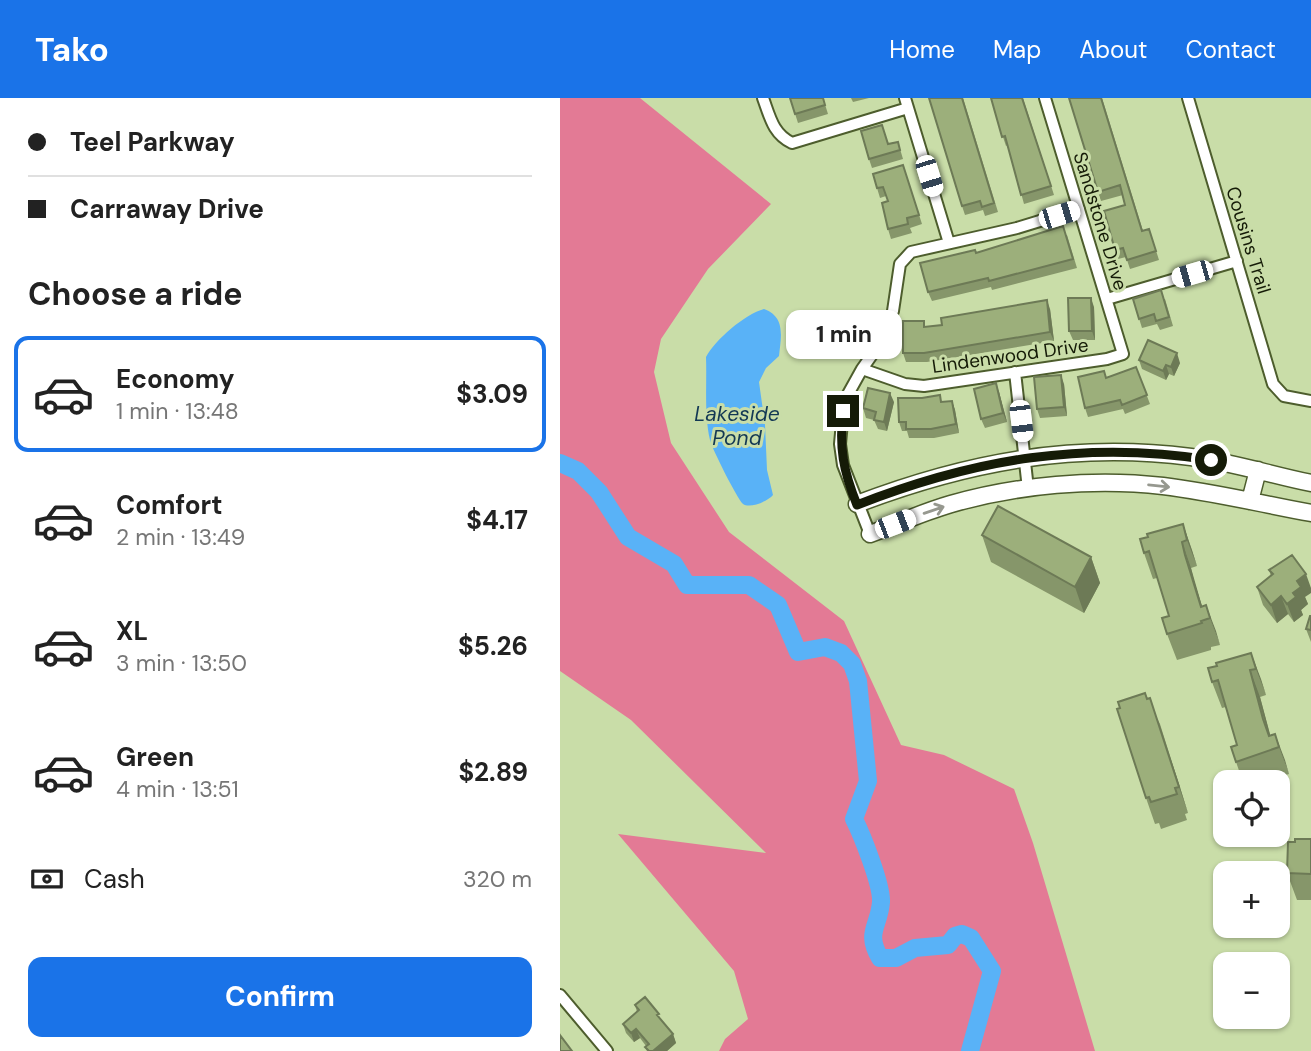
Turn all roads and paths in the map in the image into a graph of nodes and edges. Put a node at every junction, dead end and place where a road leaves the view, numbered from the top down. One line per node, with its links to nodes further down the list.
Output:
1 (763, 98): 4 (street)
2 (1045, 98): 5 (street, Sandstone Drive)
3 (1188, 98): 7 (street, Cousins Trail)
4 (907, 103): 6 (street)
5 (1079, 209): 6 (street); 8 (street, Sandstone Drive)
6 (949, 243): 10 (street)
7 (1237, 261): 8 (street); 12 (street, Cousins Trail)
8 (1107, 299): 9 (street, Sandstone Drive)
9 (1123, 354): 11 (street, Lindenwood Drive)
10 (862, 369): 11 (street, Lindenwood Drive); 18 (street)
11 (1015, 372): 13 (street)
12 (1311, 401)
13 (1024, 458): 14 (street); 16 (street); 18 (street)
14 (1258, 470): 15 (street); 17 (street)
15 (1311, 483)
16 (1027, 489): 17 (street, one-way to 17); 20 (street, one-way to 16)
17 (1250, 501): 19 (street)
18 (857, 505): 20 (street)
19 (1311, 513)
20 (870, 534)
21 (560, 995): 22 (street)
22 (607, 1051)

